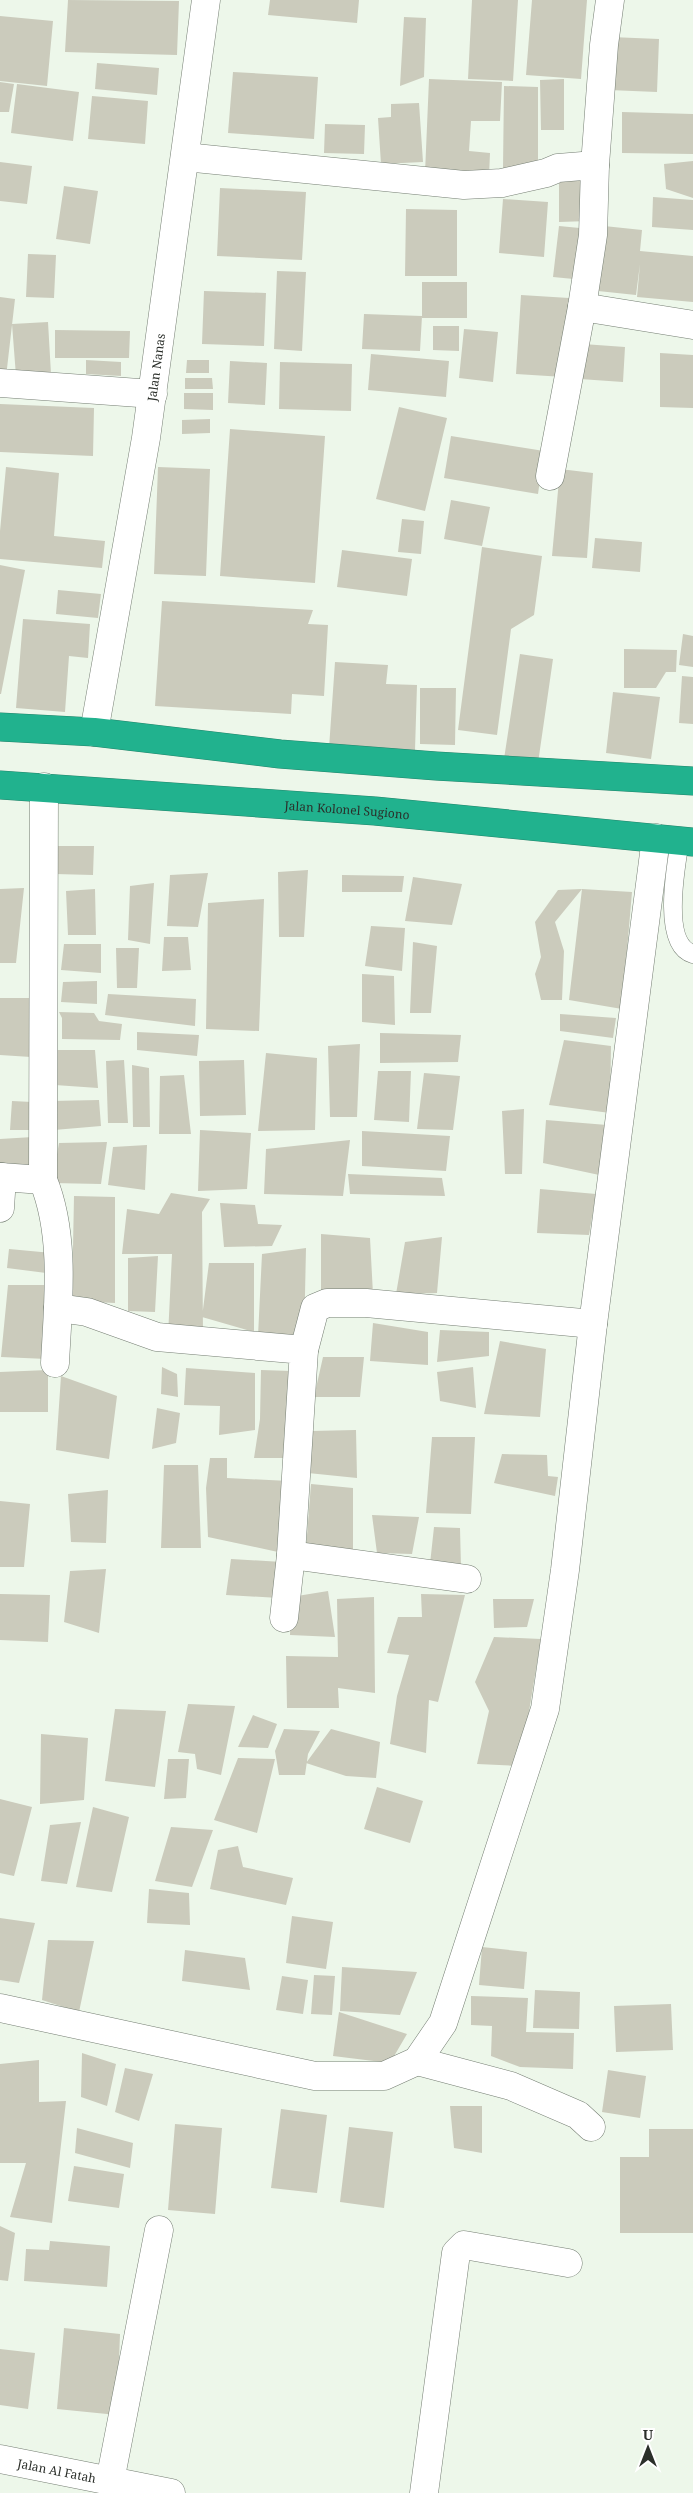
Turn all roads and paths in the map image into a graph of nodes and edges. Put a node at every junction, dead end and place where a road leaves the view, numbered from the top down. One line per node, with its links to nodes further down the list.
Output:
1 (206, 0): 3 (street, Jalan Nanas)
2 (610, 0): 4 (street)
3 (185, 157): 4 (street); 8 (street, Jalan Nanas)
4 (595, 165): 5 (street)
5 (582, 307): 6 (street); 9 (street)
6 (693, 325)
7 (0, 383): 8 (street)
8 (152, 394): 11 (street, Jalan Nanas)
9 (550, 476)
10 (0, 727): 11 (highway)
11 (94, 732): 12 (highway)
12 (693, 781)
13 (0, 785): 14 (highway, Jalan Kolonel Sugiono)
14 (44, 787): 15 (highway, Jalan Kolonel Sugiono); 18 (street)
15 (676, 841): 16 (lane); 21 (street)
16 (693, 954)
17 (1, 1177): 18 (street); 19 (street)
18 (43, 1180): 20 (street)
19 (0, 1208)
20 (58, 1308): 22 (street); 23 (street)
21 (593, 1324): 22 (street); 28 (street)
22 (304, 1350): 24 (street)
23 (55, 1363)
24 (291, 1555): 25 (street); 26 (street)
25 (467, 1580)
26 (284, 1618)
27 (0, 2008): 28 (street)
28 (418, 2061): 29 (street)
29 (591, 2127)
30 (159, 2230): 33 (street)
31 (568, 2263): 35 (street)
32 (0, 2459): 33 (street, Jalan Al Fatah)
33 (110, 2481): 34 (street, Jalan Al Fatah)
34 (171, 2493)
35 (424, 2493)

